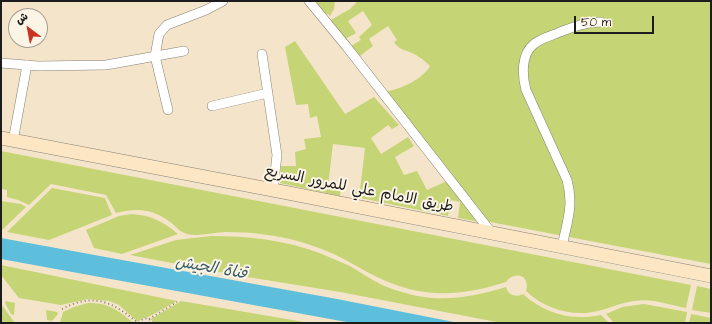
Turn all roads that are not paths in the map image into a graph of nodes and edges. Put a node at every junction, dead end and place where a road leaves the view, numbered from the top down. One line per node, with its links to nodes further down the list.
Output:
1 (223, 1): 6 (street)
2 (309, 1): 14 (street)
3 (601, 22): 15 (street)
4 (184, 51): 6 (street)
5 (262, 54): 9 (street)
6 (155, 56): 8 (street); 11 (street)
7 (1, 63): 8 (street)
8 (27, 65): 12 (street)
9 (268, 93): 10 (street); 13 (street)
10 (212, 106)
11 (168, 110)
12 (7, 139): 13 (main road, طريق الامام علي للمرور السريع)
13 (273, 190): 14 (main road, طريق الامام علي للمرور السريع)
14 (490, 232): 15 (main road, طريق الامام علي للمرور السريع)
15 (562, 247): 16 (main road, طريق الامام علي للمرور السريع)
16 (711, 276)

